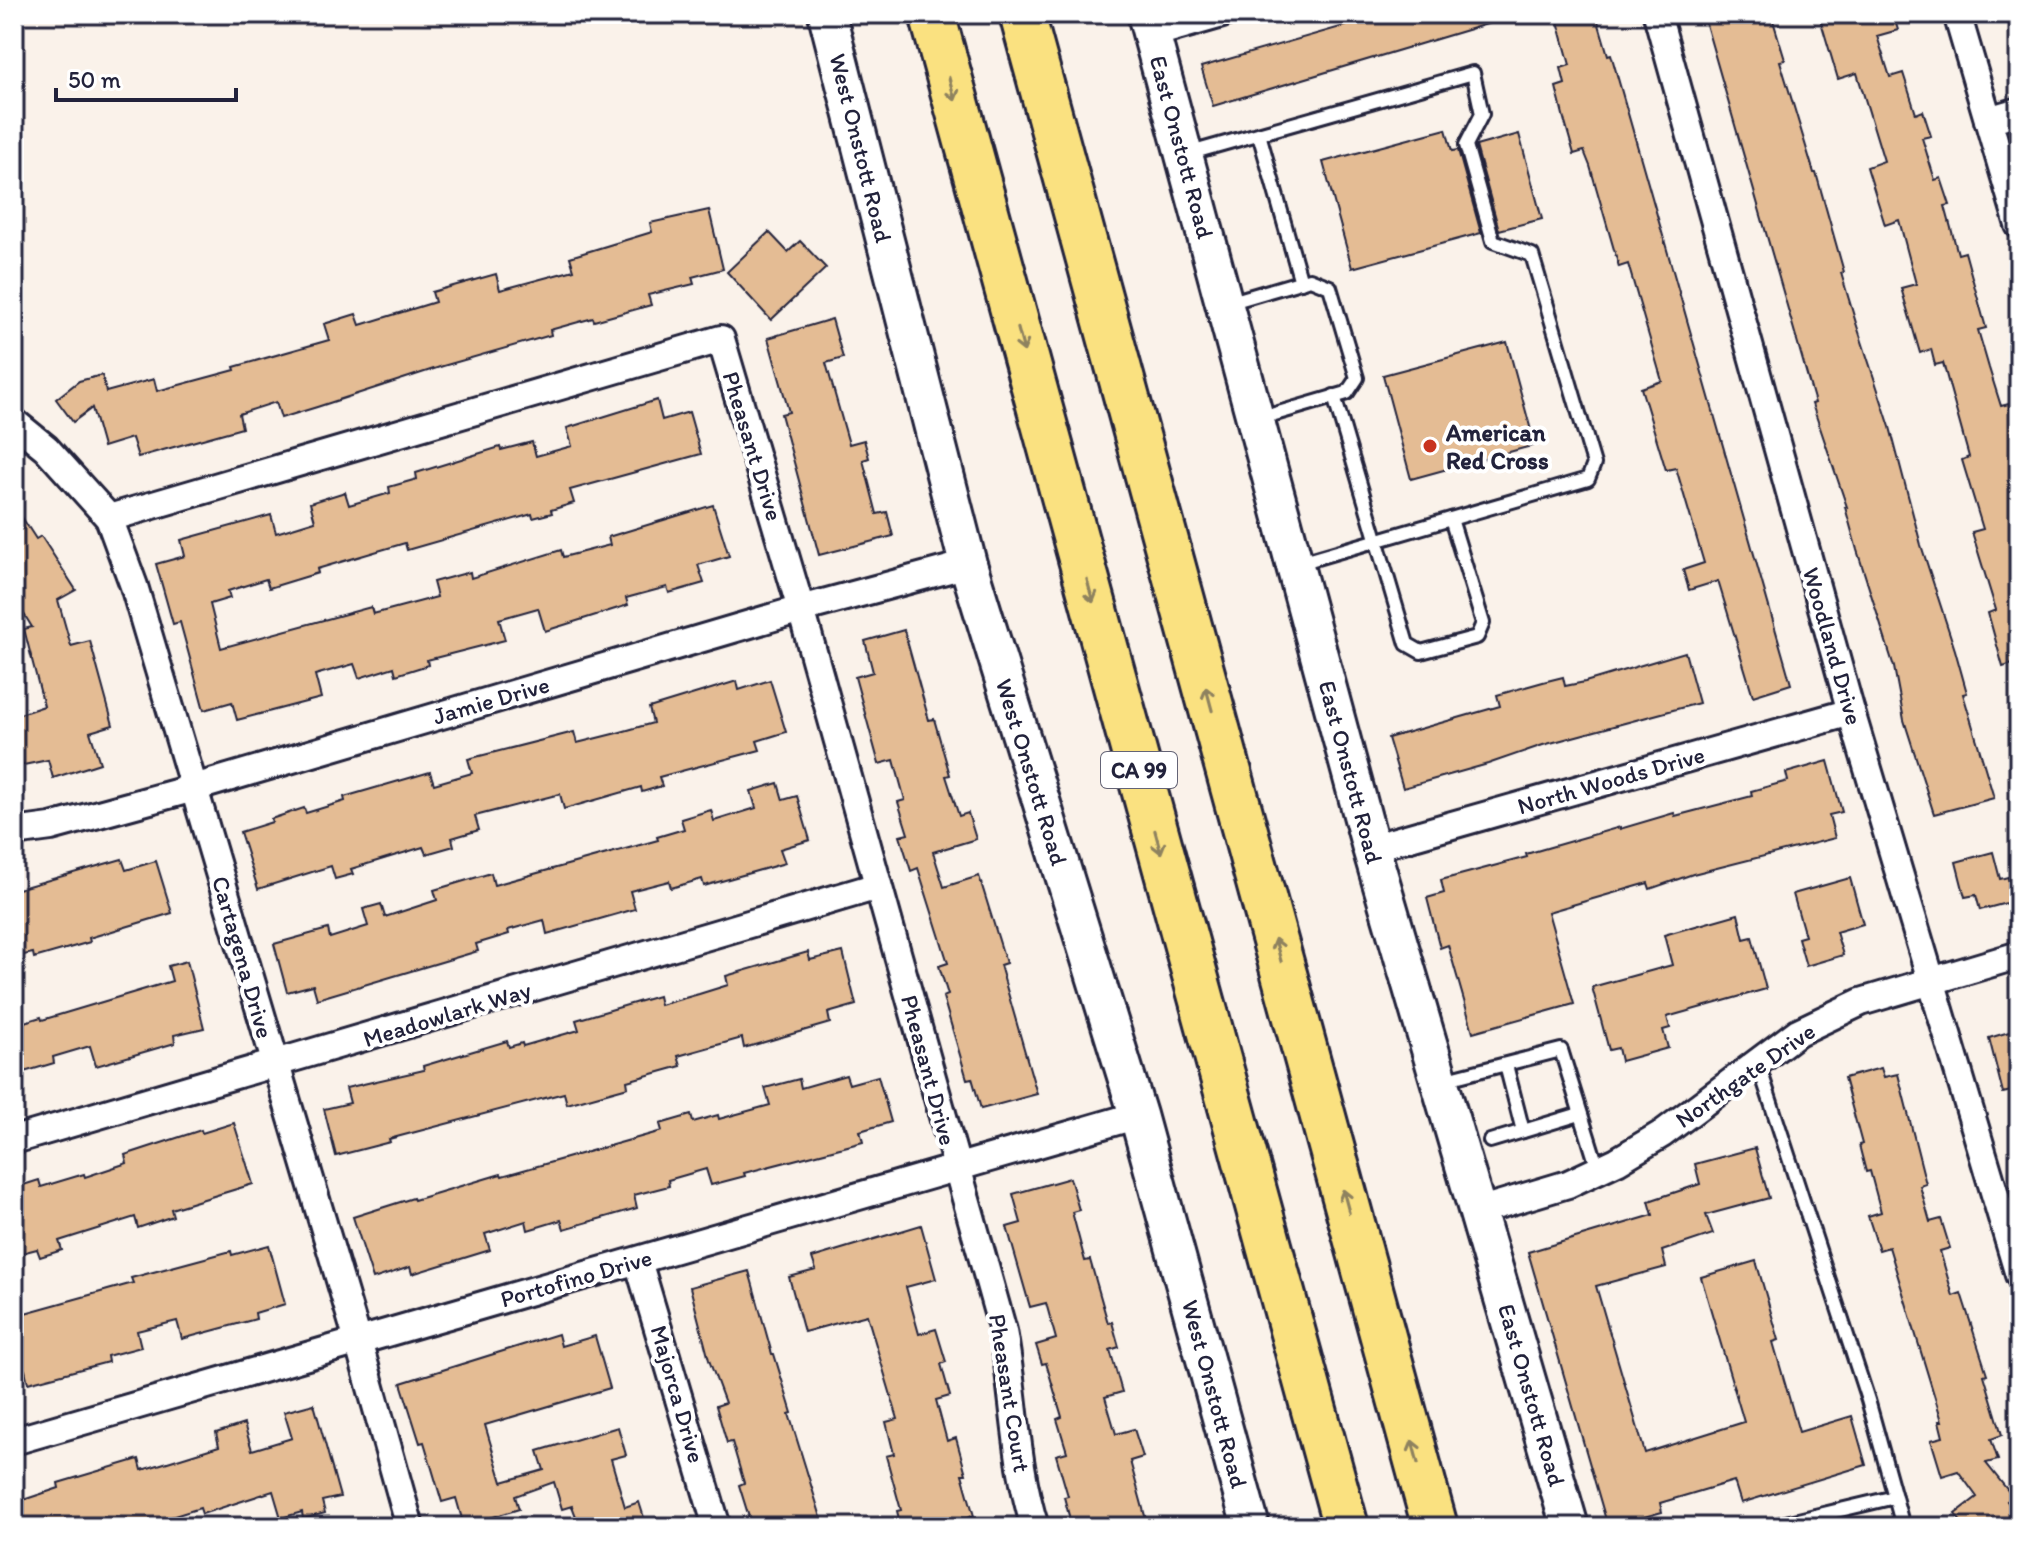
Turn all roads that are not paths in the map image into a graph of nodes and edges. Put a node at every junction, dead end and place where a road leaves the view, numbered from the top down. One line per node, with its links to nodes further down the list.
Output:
1 (827, 14): 21 (street, West Onstott Road)
2 (932, 14): 52 (highway, CA 99, one-way to 52)
3 (1022, 14): 53 (highway, one-way to 3)
4 (1222, 14): 7 (street)
5 (1657, 14): 24 (street, Woodland Drive)
6 (1957, 14): 9 (street)
7 (1149, 24): 11 (street, East Onstott Road)
8 (2019, 111): 9 (street)
9 (1988, 120): 12 (street)
10 (1259, 134): 11 (lane); 13 (lane); 19 (lane)
11 (1184, 155): 14 (street, East Onstott Road)
12 (2019, 225)
13 (1301, 282): 14 (lane); 15 (lane)
14 (1225, 304): 16 (street, East Onstott Road)
15 (1334, 396): 16 (lane); 20 (lane)
16 (1256, 419): 22 (street, East Onstott Road)
17 (14, 422): 18 (street, Cartagena Drive)
18 (109, 518): 23 (street, Pheasant Drive); 25 (street, Cartagena Drive)
19 (1451, 519): 20 (lane); 20 (lane)
20 (1376, 540): 22 (lane)
21 (968, 564): 23 (street, Jamie Drive); 36 (street, West Onstott Road)
22 (1294, 564): 27 (street, East Onstott Road)
23 (801, 609): 25 (street, Jamie Drive); 28 (street, Pheasant Drive)
24 (1851, 712): 27 (street, North Woods Drive); 30 (street, Woodland Drive)
25 (194, 788): 26 (street, Jamie Drive); 33 (street, Cartagena Drive)
26 (14, 832)
27 (1371, 848): 34 (street, East Onstott Road)
28 (878, 886): 33 (street, Meadowlark Way); 40 (street, Pheasant Drive)
29 (2019, 955): 30 (street, Northgate Drive)
30 (1930, 981): 31 (street, Northgate Drive); 44 (street, Woodland Drive)
31 (1757, 1062): 41 (street, Northgate Drive); 47 (lane)
32 (1506, 1065): 34 (lane); 35 (lane); 37 (lane)
33 (274, 1066): 38 (street, Meadowlark Way); 45 (street, Cartagena Drive)
34 (1440, 1081): 42 (street, East Onstott Road)
35 (1580, 1114): 37 (lane); 41 (lane)
36 (1138, 1115): 40 (street, Portofino Drive); 51 (street, West Onstott Road)
37 (1523, 1131): 39 (lane)
38 (14, 1140)
39 (1490, 1141)
40 (956, 1167): 43 (street, Portofino Drive); 50 (street, Pheasant Court)
41 (1598, 1169): 42 (street, Northgate Drive)
42 (1478, 1211): 54 (street, East Onstott Road)
43 (638, 1261): 45 (street, Portofino Drive); 49 (street, Majorca Drive)
44 (2019, 1275)
45 (358, 1341): 46 (street, Portofino Drive); 48 (street, Cartagena Drive)
46 (14, 1441)
47 (1895, 1497): 55 (lane); 56 (lane)
48 (410, 1527)
49 (717, 1527)
50 (1035, 1527)
51 (1251, 1527)
52 (1346, 1527)
53 (1435, 1527)
54 (1570, 1527)
55 (1769, 1527)
56 (1903, 1527)

